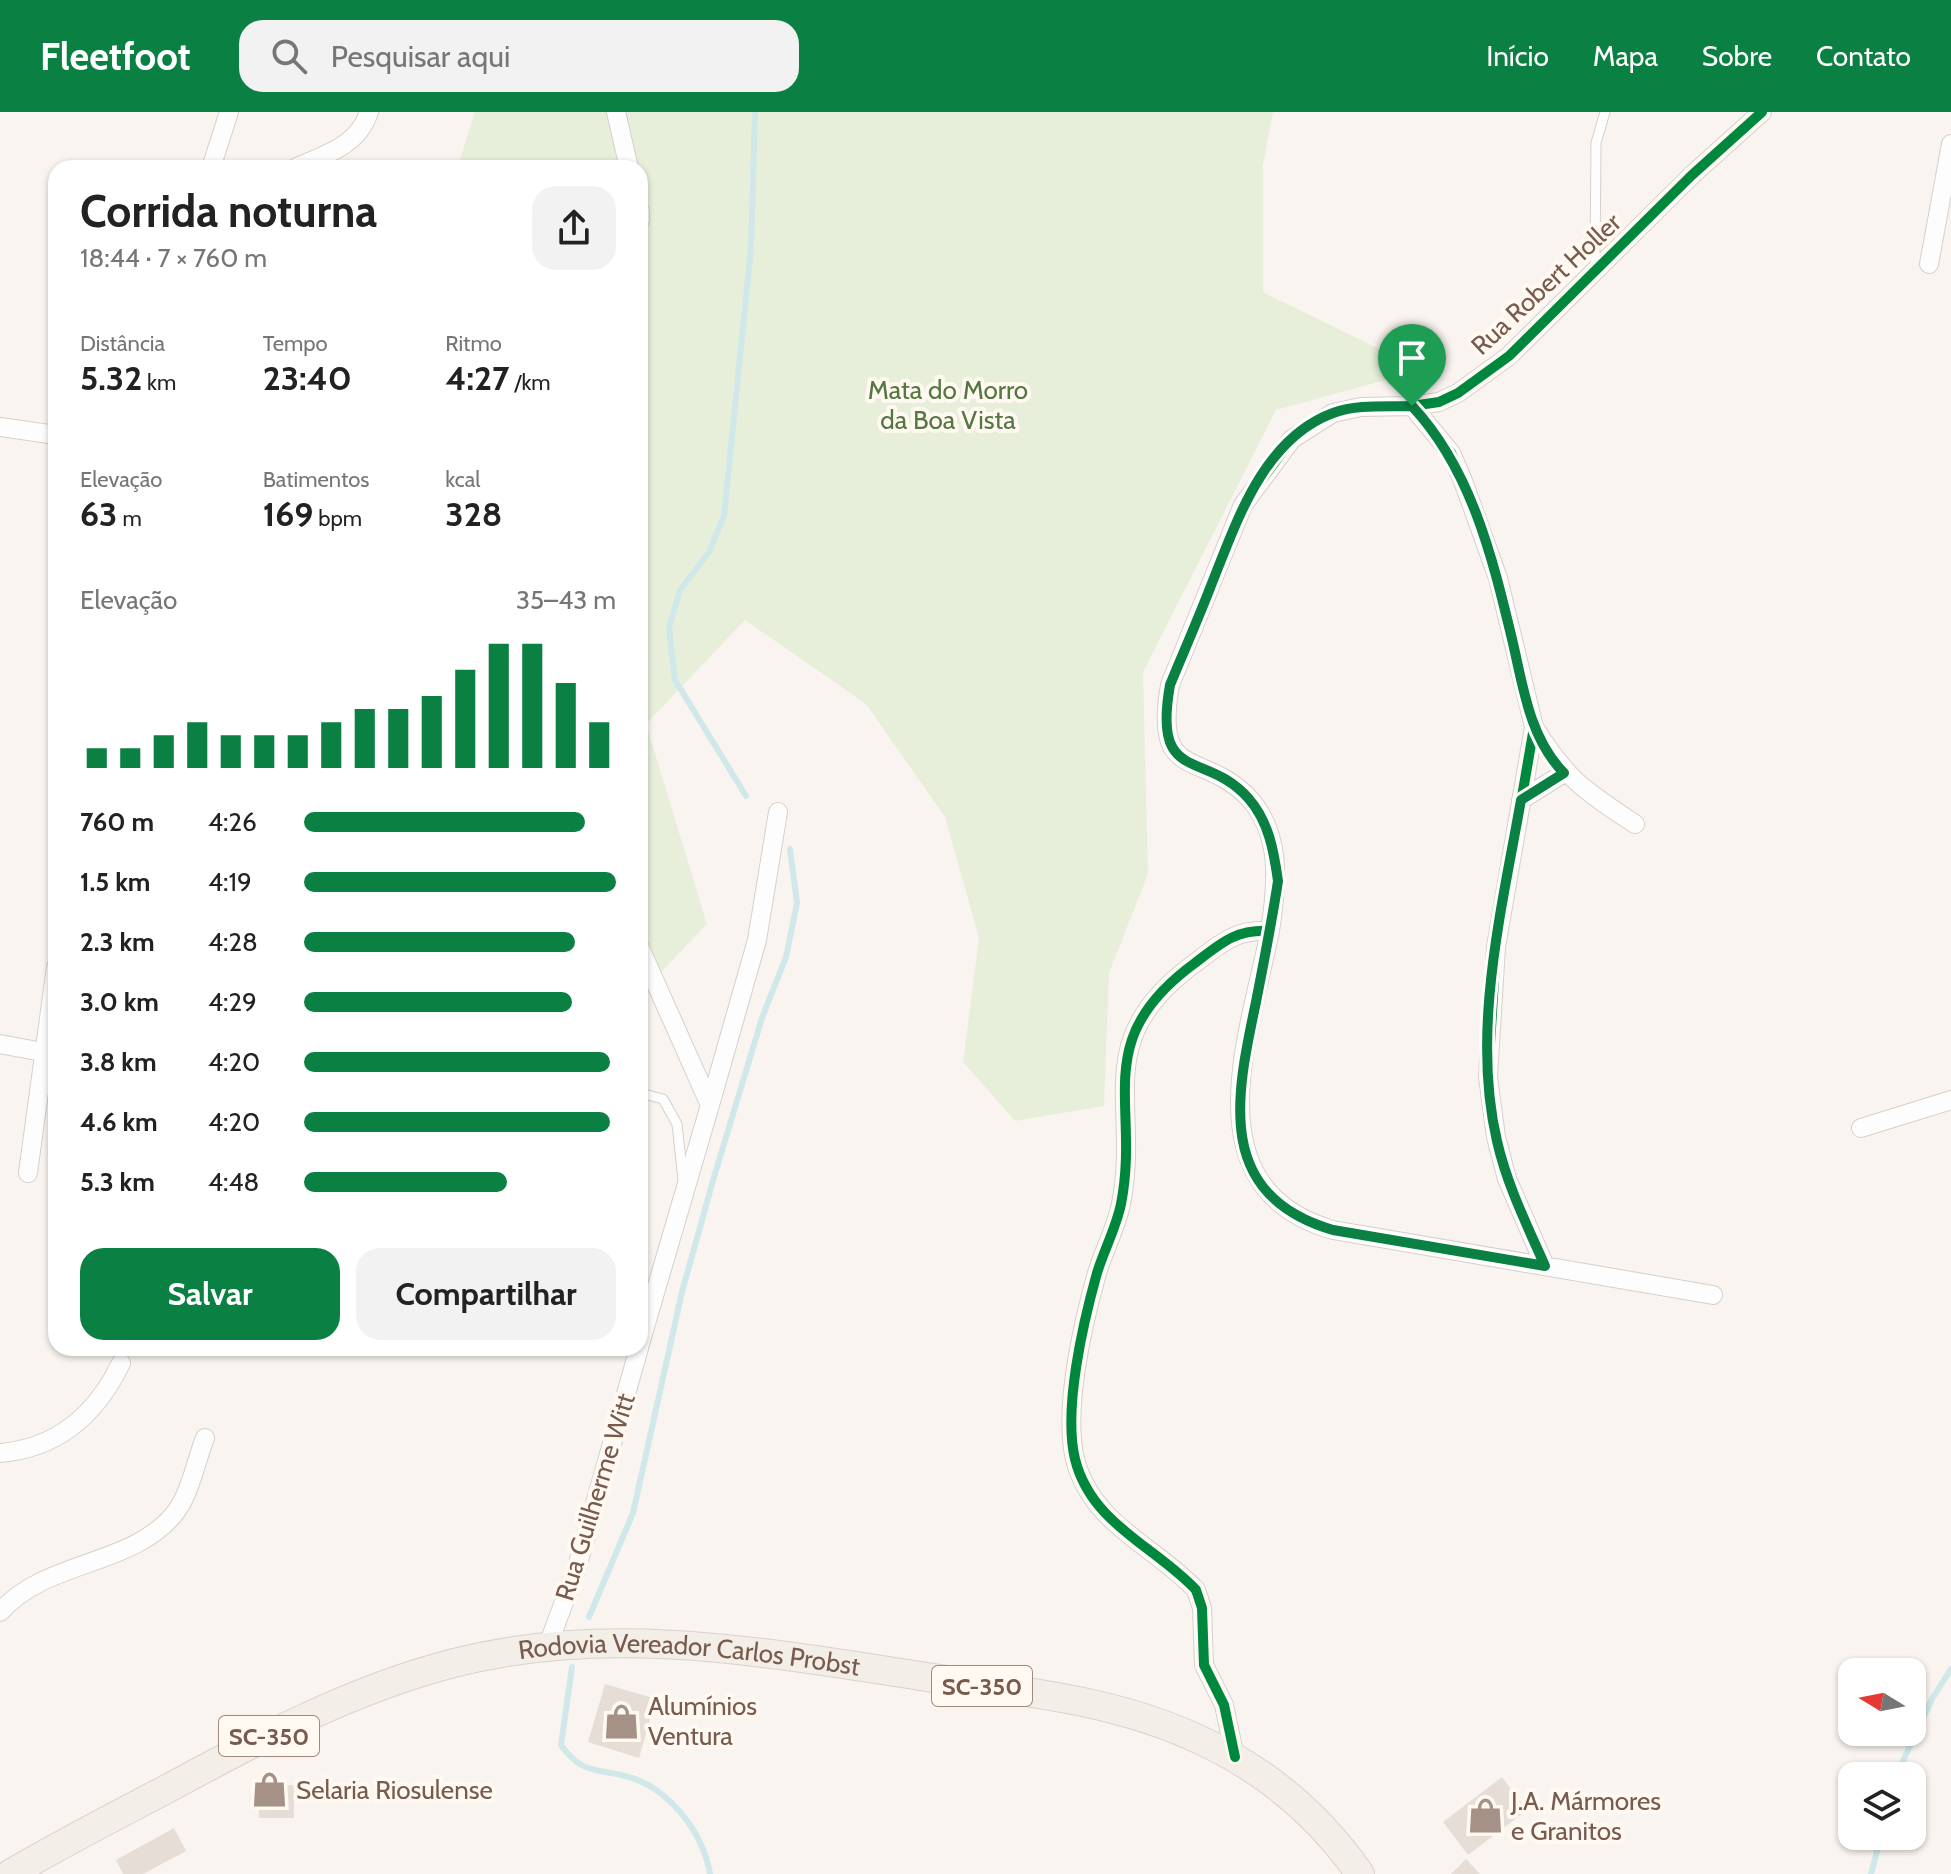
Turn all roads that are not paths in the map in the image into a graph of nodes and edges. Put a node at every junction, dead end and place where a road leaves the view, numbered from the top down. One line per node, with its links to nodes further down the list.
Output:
1 (229, 112): 7 (street)
2 (369, 112): 8 (street)
3 (616, 112): 9 (street)
4 (1605, 112): 11 (lane)
5 (1762, 112): 11 (street, Rua Robert Holler)
6 (1951, 144): 10 (street)
7 (214, 160)
8 (313, 160)
9 (627, 160)
10 (1929, 264)
11 (1595, 271): 12 (street, Rua Robert Holler)
12 (1412, 406): 15 (street); 20 (street, Rua Robert Holler)
13 (0, 427): 14 (street)
14 (48, 434)
15 (1534, 727): 16 (street); 17 (street)
16 (1564, 773): 17 (street); 19 (street)
17 (1521, 800): 31 (street)
18 (778, 812): 27 (street, Rua Guilherme Witt)
19 (1635, 824)
20 (1270, 931): 31 (street); 40 (street)
21 (648, 966): 27 (street)
22 (48, 1019): 24 (street)
23 (0, 1044): 24 (street)
24 (43, 1052): 29 (street)
25 (648, 1095): 30 (lane)
26 (1951, 1100): 28 (street)
27 (710, 1105): 30 (street, Rua Guilherme Witt)
28 (1861, 1128)
29 (28, 1173)
30 (684, 1194): 33 (street, Rua Guilherme Witt)
31 (1545, 1266): 32 (street)
32 (1713, 1295)
33 (648, 1318)
34 (637, 1356): 39 (street, Rua Guilherme Witt)
35 (121, 1363): 37 (street)
36 (205, 1438): 38 (street)
37 (0, 1453)
38 (0, 1612)
39 (548, 1645): 40 (main road, Rodovia Vereador Carlos Probst / SC-350); 41 (main road, Rodovia Vereador Carlos Probst / SC-350)
40 (1235, 1757): 42 (main road, Rodovia Vereador Carlos Probst / SC-350)
41 (10, 1874)
42 (1360, 1874)

